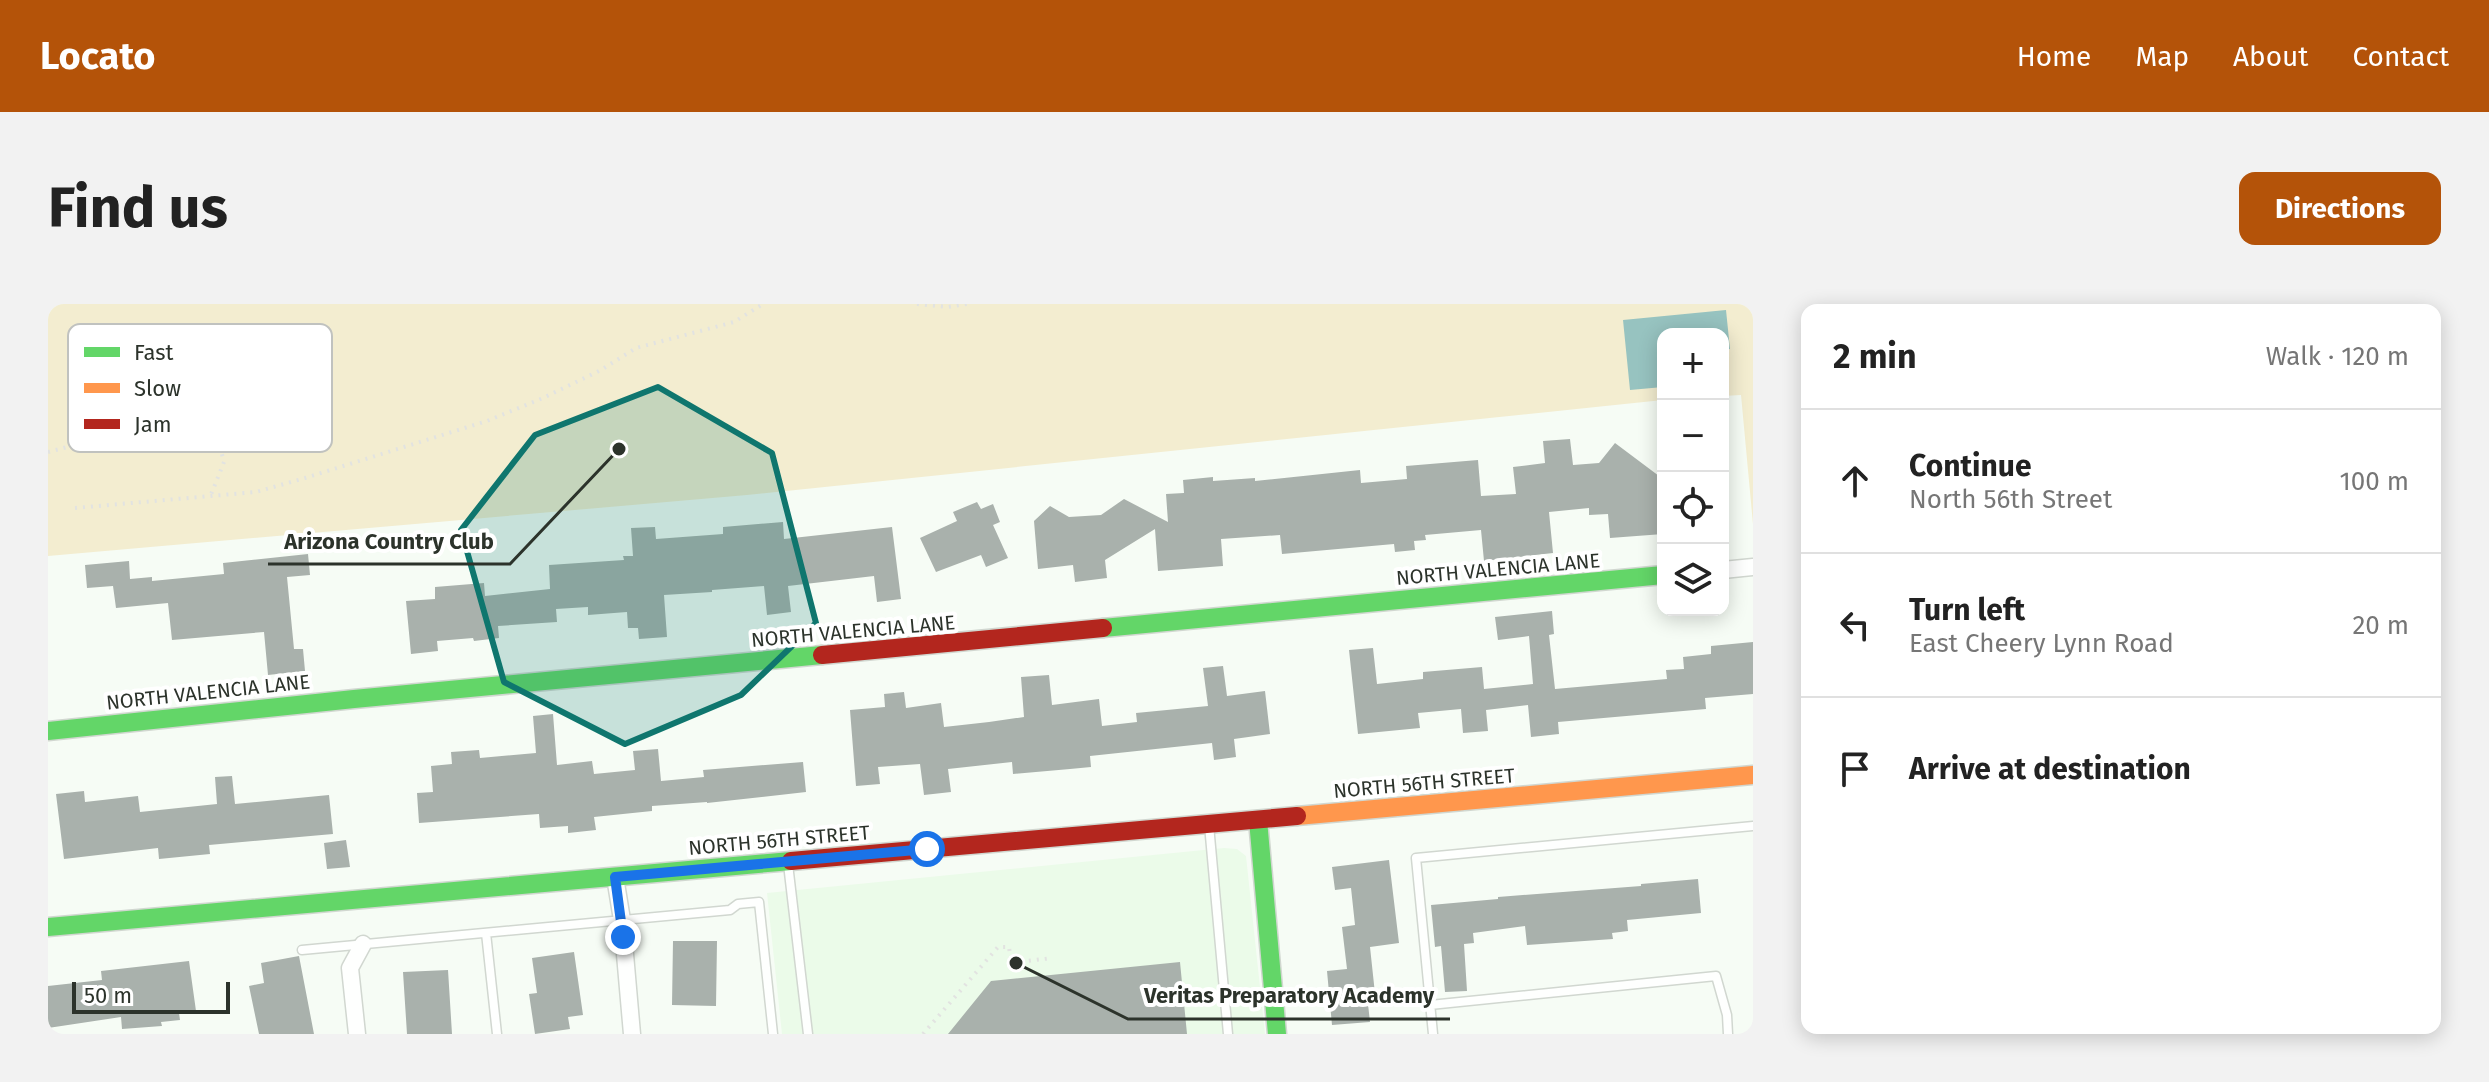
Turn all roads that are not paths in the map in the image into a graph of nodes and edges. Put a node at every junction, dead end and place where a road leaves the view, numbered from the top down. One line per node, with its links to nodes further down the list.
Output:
1 (1753, 567): 2 (street)
2 (1729, 569)
3 (1657, 576): 4 (street, NORTH VALENCIA LANE)
4 (48, 731)
5 (1753, 775): 6 (street, NORTH 56TH STREET)
6 (1258, 820): 7 (street, NORTH 56TH STREET); 23 (street)
7 (1209, 824): 9 (street, NORTH 56TH STREET); 22 (lane)
8 (1753, 826): 16 (lane)
9 (788, 862): 10 (street, NORTH 56TH STREET); 21 (lane)
10 (615, 877): 11 (street); 12 (street, NORTH 56TH STREET)
11 (622, 920): 13 (lane); 19 (street); 20 (lane)
12 (48, 927)
13 (486, 933): 14 (lane); 18 (lane)
14 (363, 944): 15 (lane); 17 (street)
15 (302, 950)
16 (1430, 1005): 24 (lane); 25 (lane)
17 (357, 1034)
18 (497, 1034)
19 (632, 1034)
20 (773, 1034)
21 (808, 1034)
22 (1228, 1034)
23 (1277, 1034)
24 (1433, 1034)
25 (1728, 1034)

